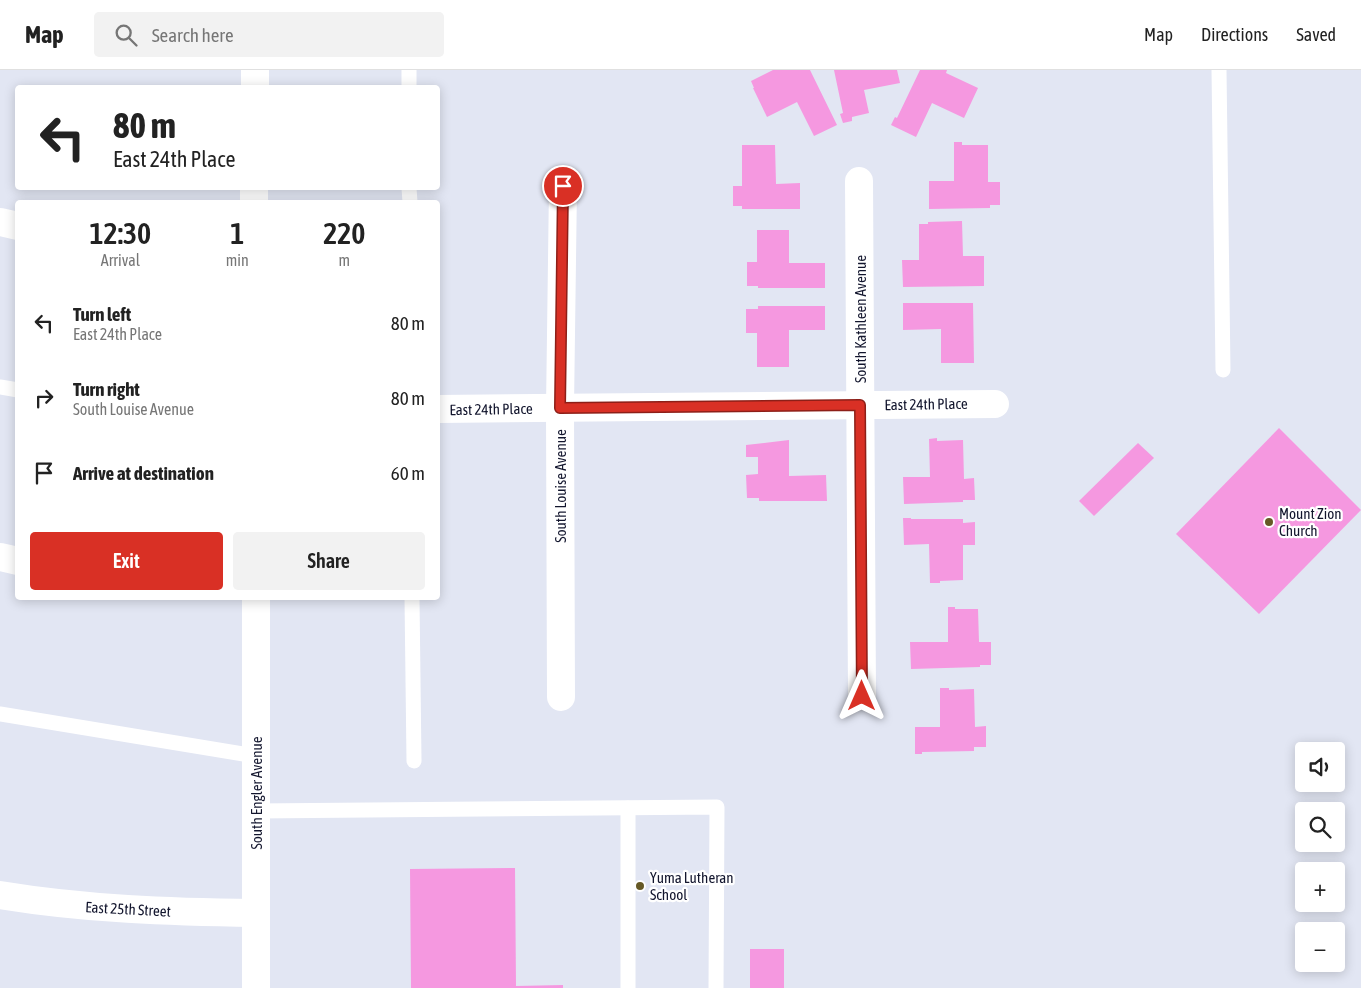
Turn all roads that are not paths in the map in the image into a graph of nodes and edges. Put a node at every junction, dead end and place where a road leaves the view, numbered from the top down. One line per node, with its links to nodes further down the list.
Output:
1 (255, 70): 4 (street)
2 (409, 70): 5 (lane)
3 (1219, 70): 10 (lane)
4 (255, 85)
5 (409, 85)
6 (859, 181): 14 (street, South Kathleen Avenue)
7 (563, 186): 15 (street, South Louise Avenue)
8 (0, 222): 9 (street)
9 (15, 225)
10 (1223, 370)
11 (0, 387): 12 (lane)
12 (15, 390)
13 (995, 404): 14 (street, East 24th Place)
14 (860, 405): 15 (street, East 24th Place); 21 (street, South Kathleen Avenue)
15 (560, 408): 16 (street, East 24th Place); 22 (street, South Louise Avenue)
16 (440, 409)
17 (0, 557): 18 (street)
18 (15, 560)
19 (256, 600): 24 (street, South Engler Avenue)
20 (412, 600): 25 (lane)
21 (862, 696)
22 (561, 697)
23 (0, 714): 24 (lane)
24 (256, 756): 27 (street, South Engler Avenue)
25 (414, 761)
26 (628, 808): 27 (lane); 31 (lane); 32 (lane)
27 (256, 811): 29 (street, South Engler Avenue)
28 (0, 895): 29 (street, East 25th Street)
29 (256, 914): 30 (street, South Engler Avenue)
30 (256, 988)
31 (628, 988)
32 (716, 988)

